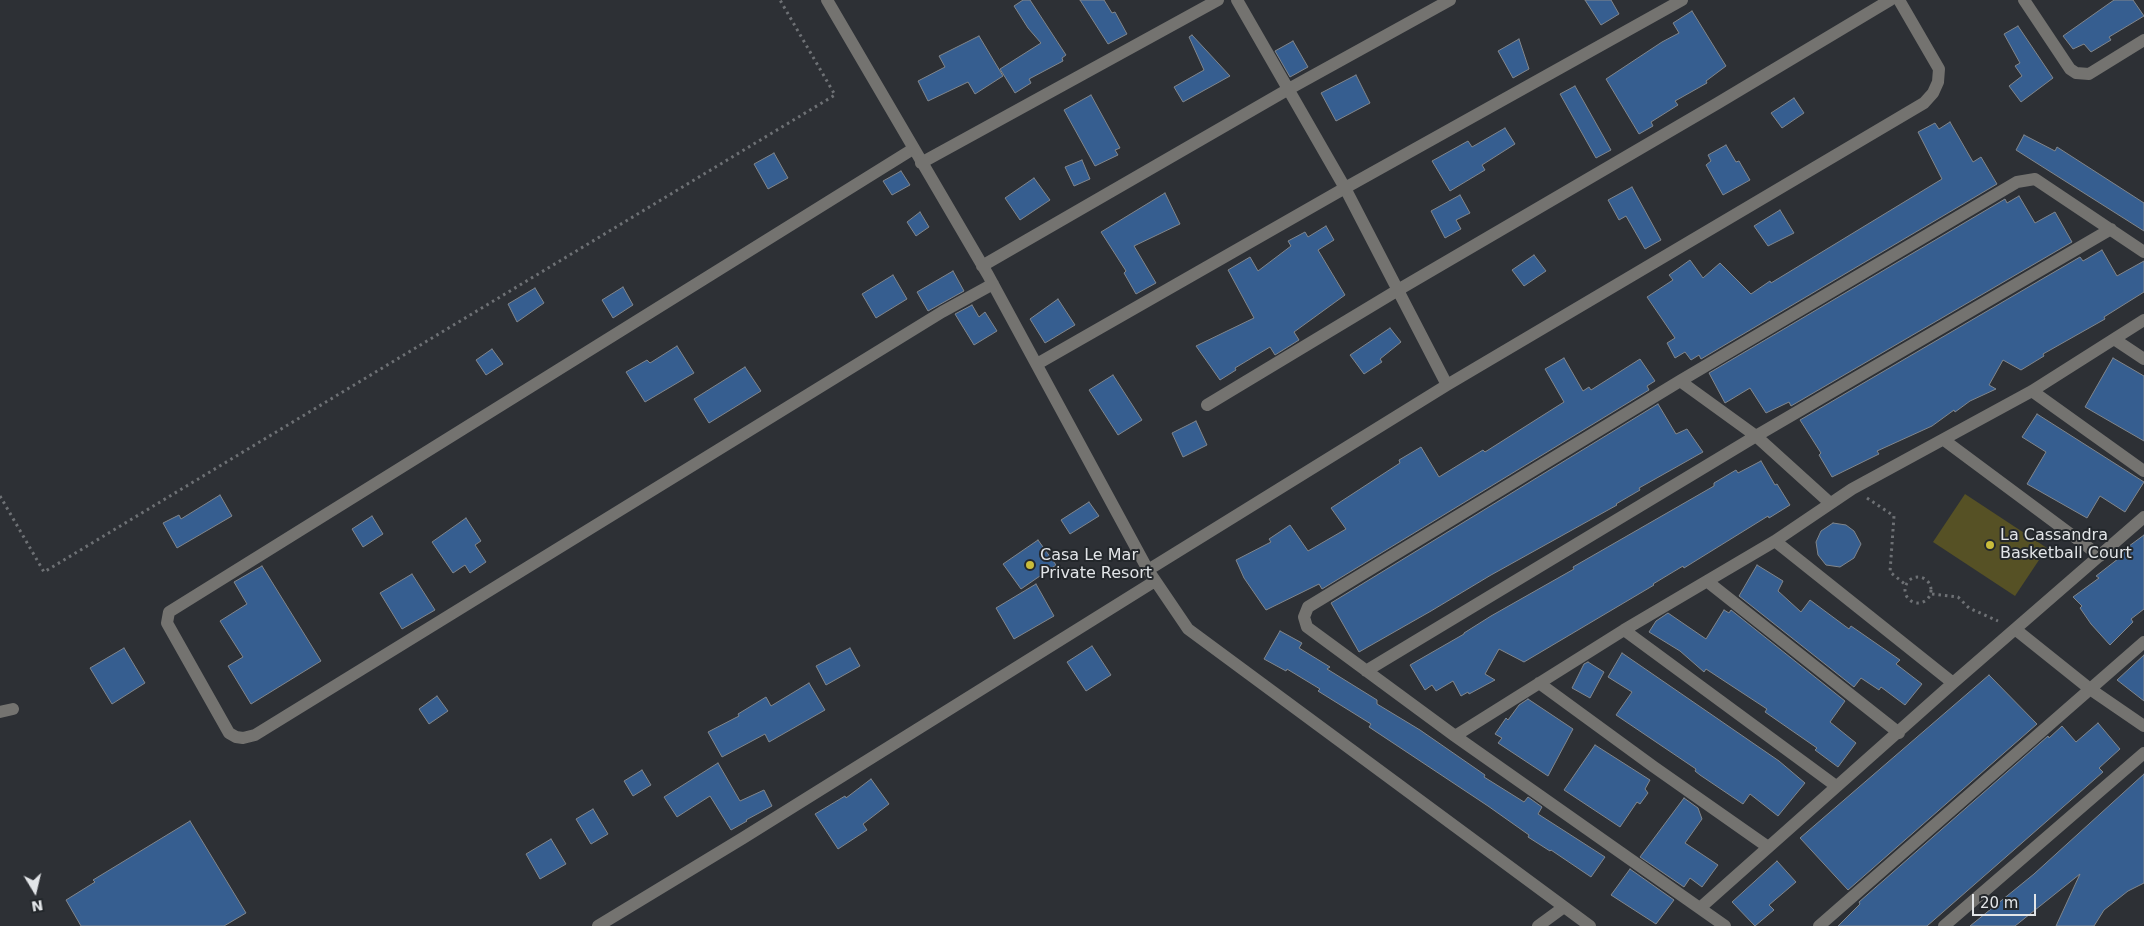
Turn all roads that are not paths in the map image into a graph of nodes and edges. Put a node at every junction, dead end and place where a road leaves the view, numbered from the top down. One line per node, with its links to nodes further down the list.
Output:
1 (828, 0): 11 (street)
2 (1218, 0): 12 (street)
3 (1237, 0): 10 (street)
4 (1450, 0): 10 (street)
5 (1682, 0): 13 (street)
6 (1890, 0): 18 (street)
7 (1899, 0): 24 (street)
8 (2024, 0): 9 (street)
9 (2144, 40)
10 (1287, 90): 13 (street); 16 (street)
11 (913, 149): 12 (street); 17 (street)
12 (921, 163): 16 (street)
13 (1345, 188): 18 (street); 22 (street)
14 (2111, 229): 15 (street); 23 (street); 27 (street)
15 (2144, 252)
16 (982, 266): 17 (street)
17 (993, 284): 22 (street)
18 (1398, 290): 24 (street); 26 (street)
19 (2144, 320): 20 (street)
20 (2114, 339): 21 (street); 25 (street)
21 (2144, 359)
22 (1037, 364): 34 (street)
23 (1680, 381): 27 (street); 40 (street)
24 (1447, 385): 34 (street)
25 (2032, 391): 28 (street); 29 (street)
26 (1207, 405)
27 (1756, 436): 30 (street); 40 (street)
28 (1944, 440): 30 (street); 33 (street)
29 (2144, 471)
30 (1830, 503): 32 (street)
31 (2144, 517): 33 (street)
32 (1775, 540): 36 (street); 42 (street)
33 (2100, 556): 38 (street)
34 (1148, 570): 35 (street)
35 (1156, 581): 52 (street); 54 (street)
36 (1708, 582): 37 (street); 47 (street)
37 (1624, 630): 41 (street); 50 (street)
38 (2015, 630): 42 (street); 43 (street)
39 (2144, 642): 43 (street)
40 (1366, 671): 48 (street)
41 (1539, 683): 48 (street); 51 (street)
42 (1953, 683): 47 (street)
43 (2090, 690): 46 (street); 58 (street)
44 (14, 709): 45 (street)
45 (0, 712)
46 (2144, 726)
47 (1899, 733): 50 (street)
48 (1456, 736): 53 (street)
49 (2144, 753): 59 (street)
50 (1836, 786): 51 (street)
51 (1768, 847): 53 (street)
52 (1564, 907): 55 (street); 56 (street)
53 (1700, 908): 57 (street)
54 (598, 926)
55 (1538, 926)
56 (1590, 926)
57 (1725, 926)
58 (1819, 926)
59 (1944, 926)

